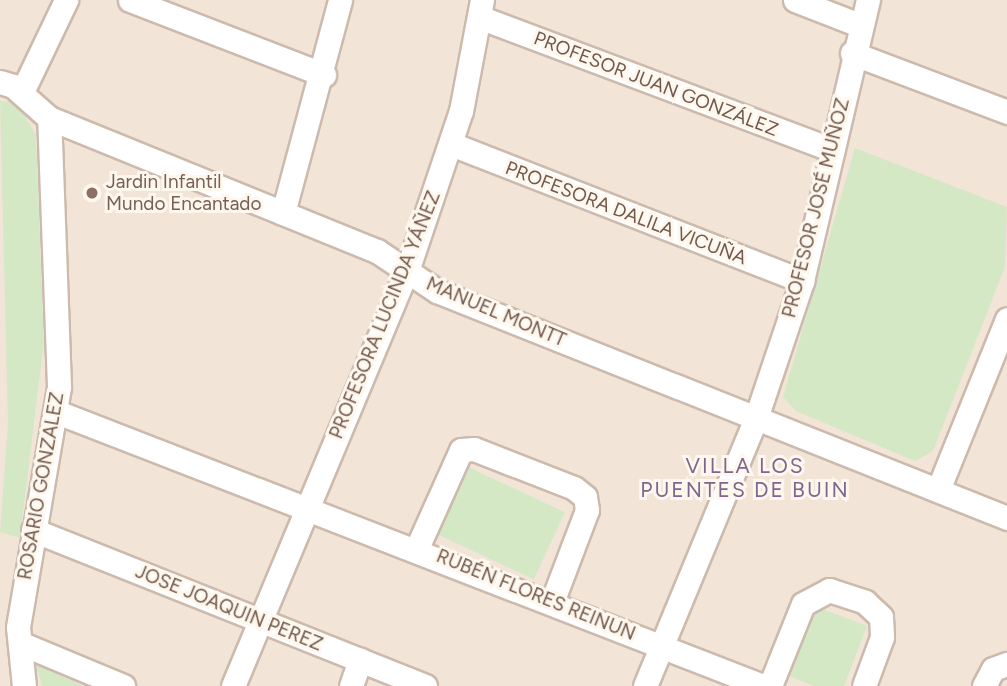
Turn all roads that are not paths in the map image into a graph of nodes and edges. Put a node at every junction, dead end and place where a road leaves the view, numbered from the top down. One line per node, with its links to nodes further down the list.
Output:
1 (66, 0): 10 (street)
2 (130, 0): 9 (street)
3 (340, 0): 9 (street)
4 (794, 0): 7 (street)
5 (868, 0): 7 (street, PROFESOR JOSÉ MUÑOZ)
6 (480, 8): 13 (street, PROFESORA LUCINDA YÁÑEZ); 14 (street, PROFESOR JUAN GONZÁLEZ)
7 (859, 25): 8 (street, PROFESOR JOSÉ MUÑOZ)
8 (852, 53): 11 (street); 14 (street, PROFESOR JOSÉ MUÑOZ)
9 (324, 75): 15 (street)
10 (8, 86): 12 (street, MANUEL MONTT)
11 (1007, 112)
12 (49, 118): 15 (street, MANUEL MONTT); 19 (street, ROSARIO GONZALEZ)
13 (451, 144): 16 (street, PROFESORA LUCINDA YÁÑEZ); 17 (street, PROFESORA DALILA VICUÑA)
14 (832, 150): 17 (street, PROFESOR JOSÉ MUÑOZ)
15 (283, 213): 16 (street, MANUEL MONTT)
16 (407, 271): 20 (street, MANUEL MONTT); 22 (street, PROFESORA LUCINDA YÁÑEZ)
17 (802, 281): 20 (street, PROFESOR JOSÉ MUÑOZ)
18 (1007, 319): 21 (street)
19 (57, 412): 22 (street, RUBÉN FLORES REINUN); 24 (street, ROSARIO GONZALEZ)
20 (756, 418): 21 (street, MANUEL MONTT); 29 (street, PROFESOR JOSÉ MUÑOZ)
21 (938, 490): 23 (street, MANUEL MONTT)
22 (309, 505): 25 (street, RUBÉN FLORES REINUN); 27 (street, PROFESORA LUCINDA YÁÑEZ)
23 (1007, 518)
24 (33, 530): 27 (street, JOSE JOAQUIN PEREZ); 28 (street, ROSARIO GONZALEZ)
25 (417, 548): 26 (street, RUBÉN FLORES REINUN); 26 (street)
26 (552, 602): 29 (street, RUBÉN FLORES REINUN)
27 (260, 620): 30 (street, JOSE JOAQUIN PEREZ); 34 (street, PROFESORA LUCINDA YÁÑEZ)
28 (20, 643): 32 (street, ROSARIO GONZALEZ); 33 (street)
29 (662, 646): 37 (street, PROFESOR JOSÉ MUÑOZ); 38 (street, RUBÉN FLORES REINUN)
30 (360, 660): 35 (street); 36 (street, JOSE JOAQUIN PEREZ)
31 (1007, 664): 41 (street)
32 (24, 686)
33 (123, 686)
34 (233, 686)
35 (351, 686)
36 (425, 686)
37 (645, 686)
38 (763, 686)
39 (770, 686): 40 (street)
40 (864, 686)
41 (984, 686)

